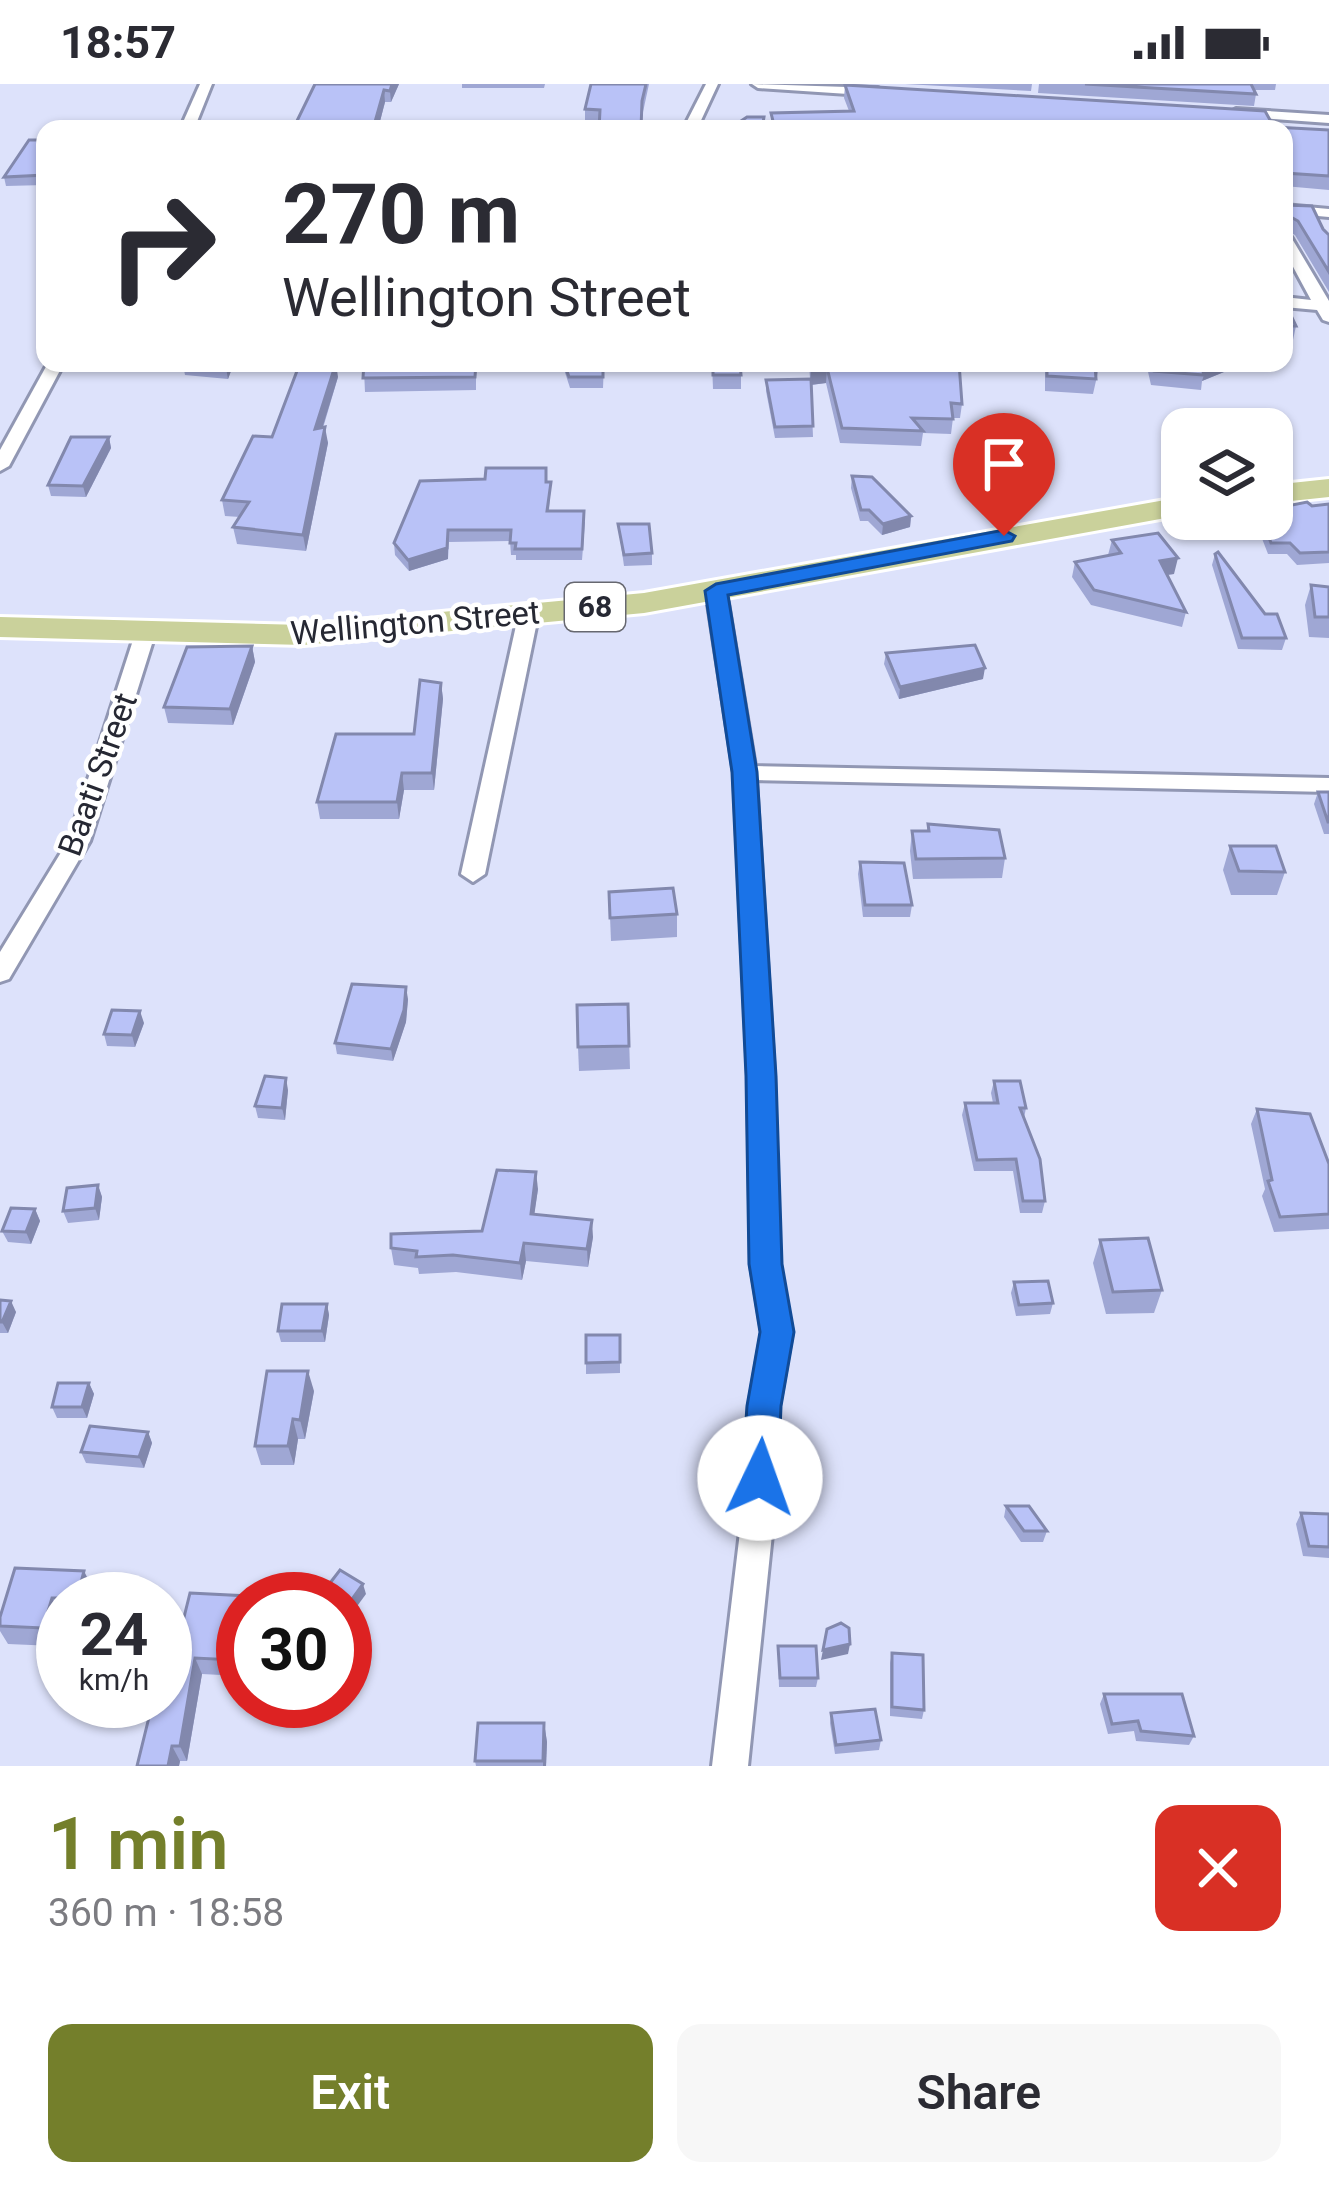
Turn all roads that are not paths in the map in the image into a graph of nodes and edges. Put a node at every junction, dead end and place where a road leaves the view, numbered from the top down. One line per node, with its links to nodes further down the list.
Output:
1 (206, 84): 7 (street)
2 (712, 84): 8 (street)
3 (758, 84): 4 (street)
4 (898, 93)
5 (1227, 113): 6 (street)
6 (1329, 119)
7 (191, 120)
8 (694, 120)
9 (1293, 210): 10 (street)
10 (1329, 213)
11 (1293, 252): 13 (street)
12 (1293, 303): 13 (street)
13 (1327, 309)
14 (51, 372): 15 (street)
15 (0, 466)
16 (1329, 488): 17 (main road)
17 (1293, 492)
18 (1161, 510): 19 (main road, Wellington Street / 68)
19 (716, 591): 20 (main road, Wellington Street / 68); 23 (street)
20 (529, 612): 22 (main road, Wellington Street / 68); 25 (street)
21 (0, 627): 22 (main road, Wellington Street / 68)
22 (146, 631): 26 (street, Baati Street)
23 (745, 772): 24 (street); 27 (street)
24 (1329, 785)
25 (473, 874)
26 (0, 973)
27 (730, 1766)

